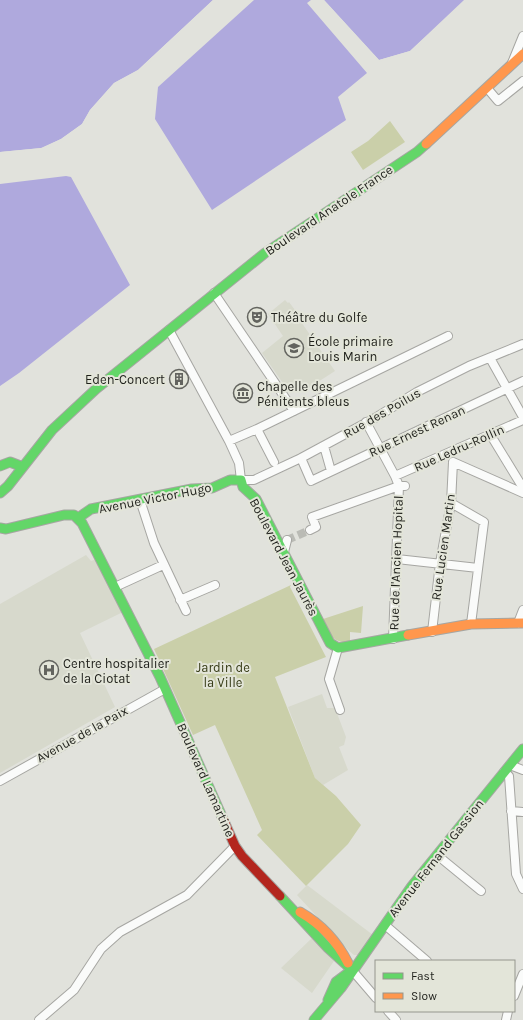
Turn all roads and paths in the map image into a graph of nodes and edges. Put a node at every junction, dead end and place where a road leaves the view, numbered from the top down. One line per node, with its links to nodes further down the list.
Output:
1 (523, 36): 3 (street, Boulevard Anatole France)
2 (523, 54): 3 (street, Boulevard Anatole France)
3 (510, 66): 5 (street, Boulevard Anatole France)
4 (523, 81): 5 (street)
5 (487, 88): 6 (street, Boulevard Anatole France)
6 (214, 293): 7 (street, Boulevard Anatole France); 13 (street)
7 (169, 330): 18 (street, Boulevard Jean Jaurès); 26 (street, Boulevard Anatole France)
8 (448, 336): 13 (street)
9 (522, 347): 10 (street, Rue des Poilus)
10 (490, 358): 12 (street); 15 (street, Rue des Poilus)
11 (523, 381): 12 (street, Rue Ernest Renan)
12 (506, 388): 14 (street); 20 (street, Rue Ernest Renan)
13 (294, 410): 16 (street)
14 (523, 418): 17 (street, Rue Ledru-Rollin)
15 (366, 422): 19 (street, Rue des Poilus); 20 (street)
16 (257, 429): 18 (street); 23 (street)
17 (490, 434): 21 (street, Rue Ledru-Rollin); 33 (street)
18 (229, 441): 30 (street, Boulevard Jean Jaurès)
19 (324, 446): 22 (street, Rue des Poilus); 27 (street)
20 (380, 448): 27 (street, Rue Ernest Renan); 28 (street)
21 (446, 453): 24 (street); 28 (street, Rue Ledru-Rollin)
22 (301, 458): 27 (street, Rue Ernest Renan); 30 (street, Rue des Poilus)
23 (274, 462)
24 (453, 462): 35 (street); 38 (street, Rue Lucien Martin)
25 (0, 467): 26 (street); 29 (street)
26 (23, 467): 29 (street, Boulevard Anatole France)
27 (331, 471)
28 (395, 476): 32 (street)
29 (15, 477): 31 (street, Boulevard Anatole France)
30 (241, 480): 36 (street, Avenue Victor Hugo); 43 (street, Boulevard Jean Jaurès)
31 (8, 486): 34 (street); 37 (street)
32 (402, 486): 41 (street); 44 (street, Rue de l'Ancien Hopital)
33 (523, 488)
34 (0, 493)
35 (523, 493)
36 (140, 500): 39 (street, Avenue Victor Hugo); 46 (street)
37 (0, 501)
38 (451, 504): 45 (street, Rue Lucien Martin); 47 (street)
39 (78, 518): 40 (street); 49 (street, Boulevard Lamartine)
40 (0, 528)
41 (310, 530)
42 (287, 540): 43 (street)
43 (284, 552): 57 (street, Boulevard Jean Jaurès)
44 (397, 559): 45 (street); 56 (street, Rue de l'Ancien Hopital)
45 (440, 563): 47 (street); 55 (street, Rue Lucien Martin)
46 (163, 565): 49 (street); 50 (street)
47 (478, 568): 54 (street)
48 (215, 584): 50 (street)
49 (115, 587): 58 (street, Boulevard Lamartine)
50 (180, 600): 52 (street)
51 (523, 610): 53 (street)
52 (186, 611)
53 (521, 623): 54 (street)
54 (471, 624): 55 (street)
55 (432, 632): 56 (street)
56 (393, 639): 57 (street)
57 (341, 648): 59 (street)
58 (165, 688): 63 (street, Avenue de la Paix); 66 (street, Boulevard Lamartine)
59 (340, 710)
60 (523, 749): 61 (street, Avenue Fernand Gassion)
61 (507, 769): 62 (street); 64 (street); 67 (street, Avenue Fernand Gassion)
62 (523, 770)
63 (0, 781)
64 (511, 811): 65 (street); 68 (street)
65 (523, 812)
66 (235, 846): 72 (street); 77 (street, Boulevard Lamartine)
67 (437, 855): 69 (street); 70 (street, Avenue Fernand Gassion)
68 (523, 889)
69 (481, 891)
70 (385, 925): 71 (street); 72 (street, Avenue Fernand Gassion)
71 (426, 960)
72 (350, 968): 75 (street); 78 (street, Avenue Fernand Gassion)
73 (523, 974): 74 (street)
74 (515, 994)
75 (375, 997)
76 (389, 1012): 79 (street)
77 (39, 1020)
78 (314, 1020)
79 (396, 1020)

